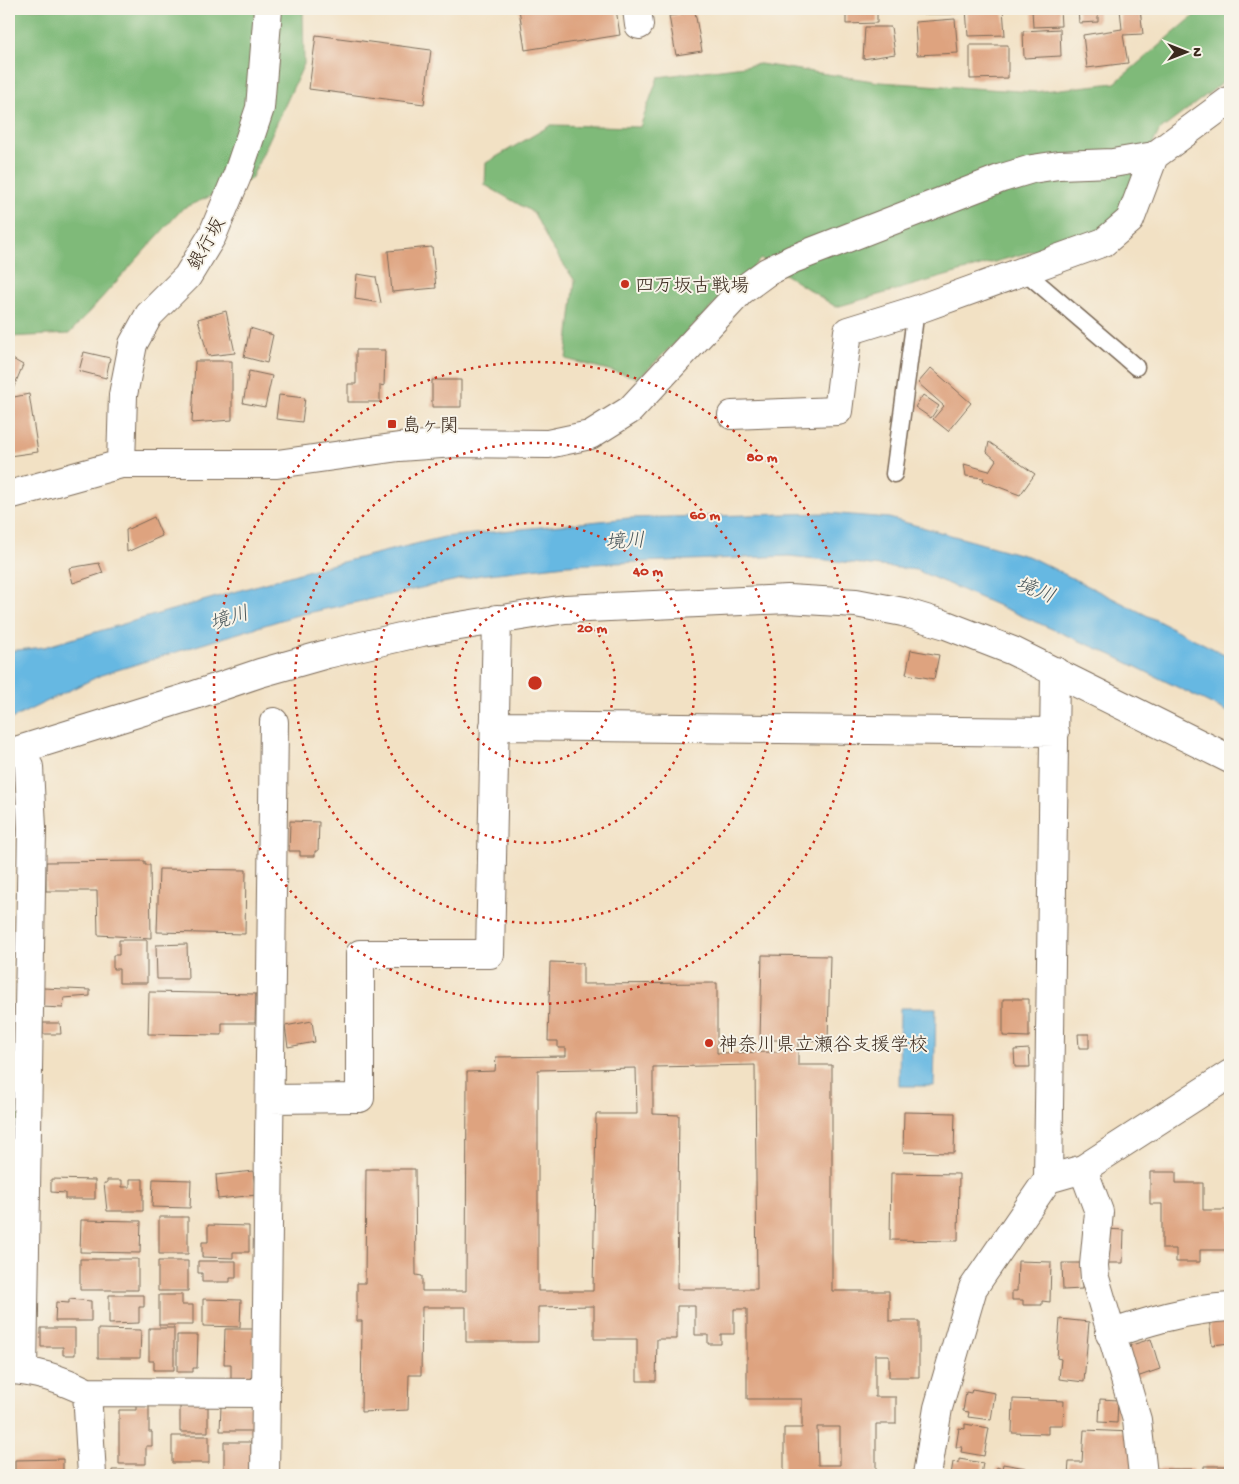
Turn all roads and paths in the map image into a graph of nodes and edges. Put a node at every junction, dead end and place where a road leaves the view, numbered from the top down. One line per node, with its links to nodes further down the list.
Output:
1 (268, 9): 8 (street, 銀行坂)
2 (1230, 100): 3 (street)
3 (1154, 156): 4 (street); 8 (street)
4 (1024, 271): 5 (street); 6 (lane)
5 (916, 310): 7 (street); 9 (lane)
6 (1136, 367)
7 (732, 415)
8 (121, 464): 10 (street)
9 (894, 474)
10 (9, 495)
11 (496, 619): 12 (street); 14 (street); 17 (street)
12 (1055, 671): 15 (street); 16 (street)
13 (274, 722): 19 (street)
14 (494, 726): 15 (street); 19 (street)
15 (1055, 732): 21 (street)
16 (1230, 759)
17 (15, 764): 24 (street)
18 (1230, 1074): 20 (street)
19 (270, 1099): 26 (street)
20 (1082, 1168): 21 (street); 23 (street)
21 (1048, 1179): 29 (street)
22 (1230, 1307): 23 (street)
23 (1110, 1334): 30 (street)
24 (16, 1370): 25 (street)
25 (87, 1392): 26 (street); 27 (street)
26 (266, 1393): 28 (street)
27 (92, 1475)
28 (265, 1475)
29 (927, 1475)
30 (1143, 1475)

